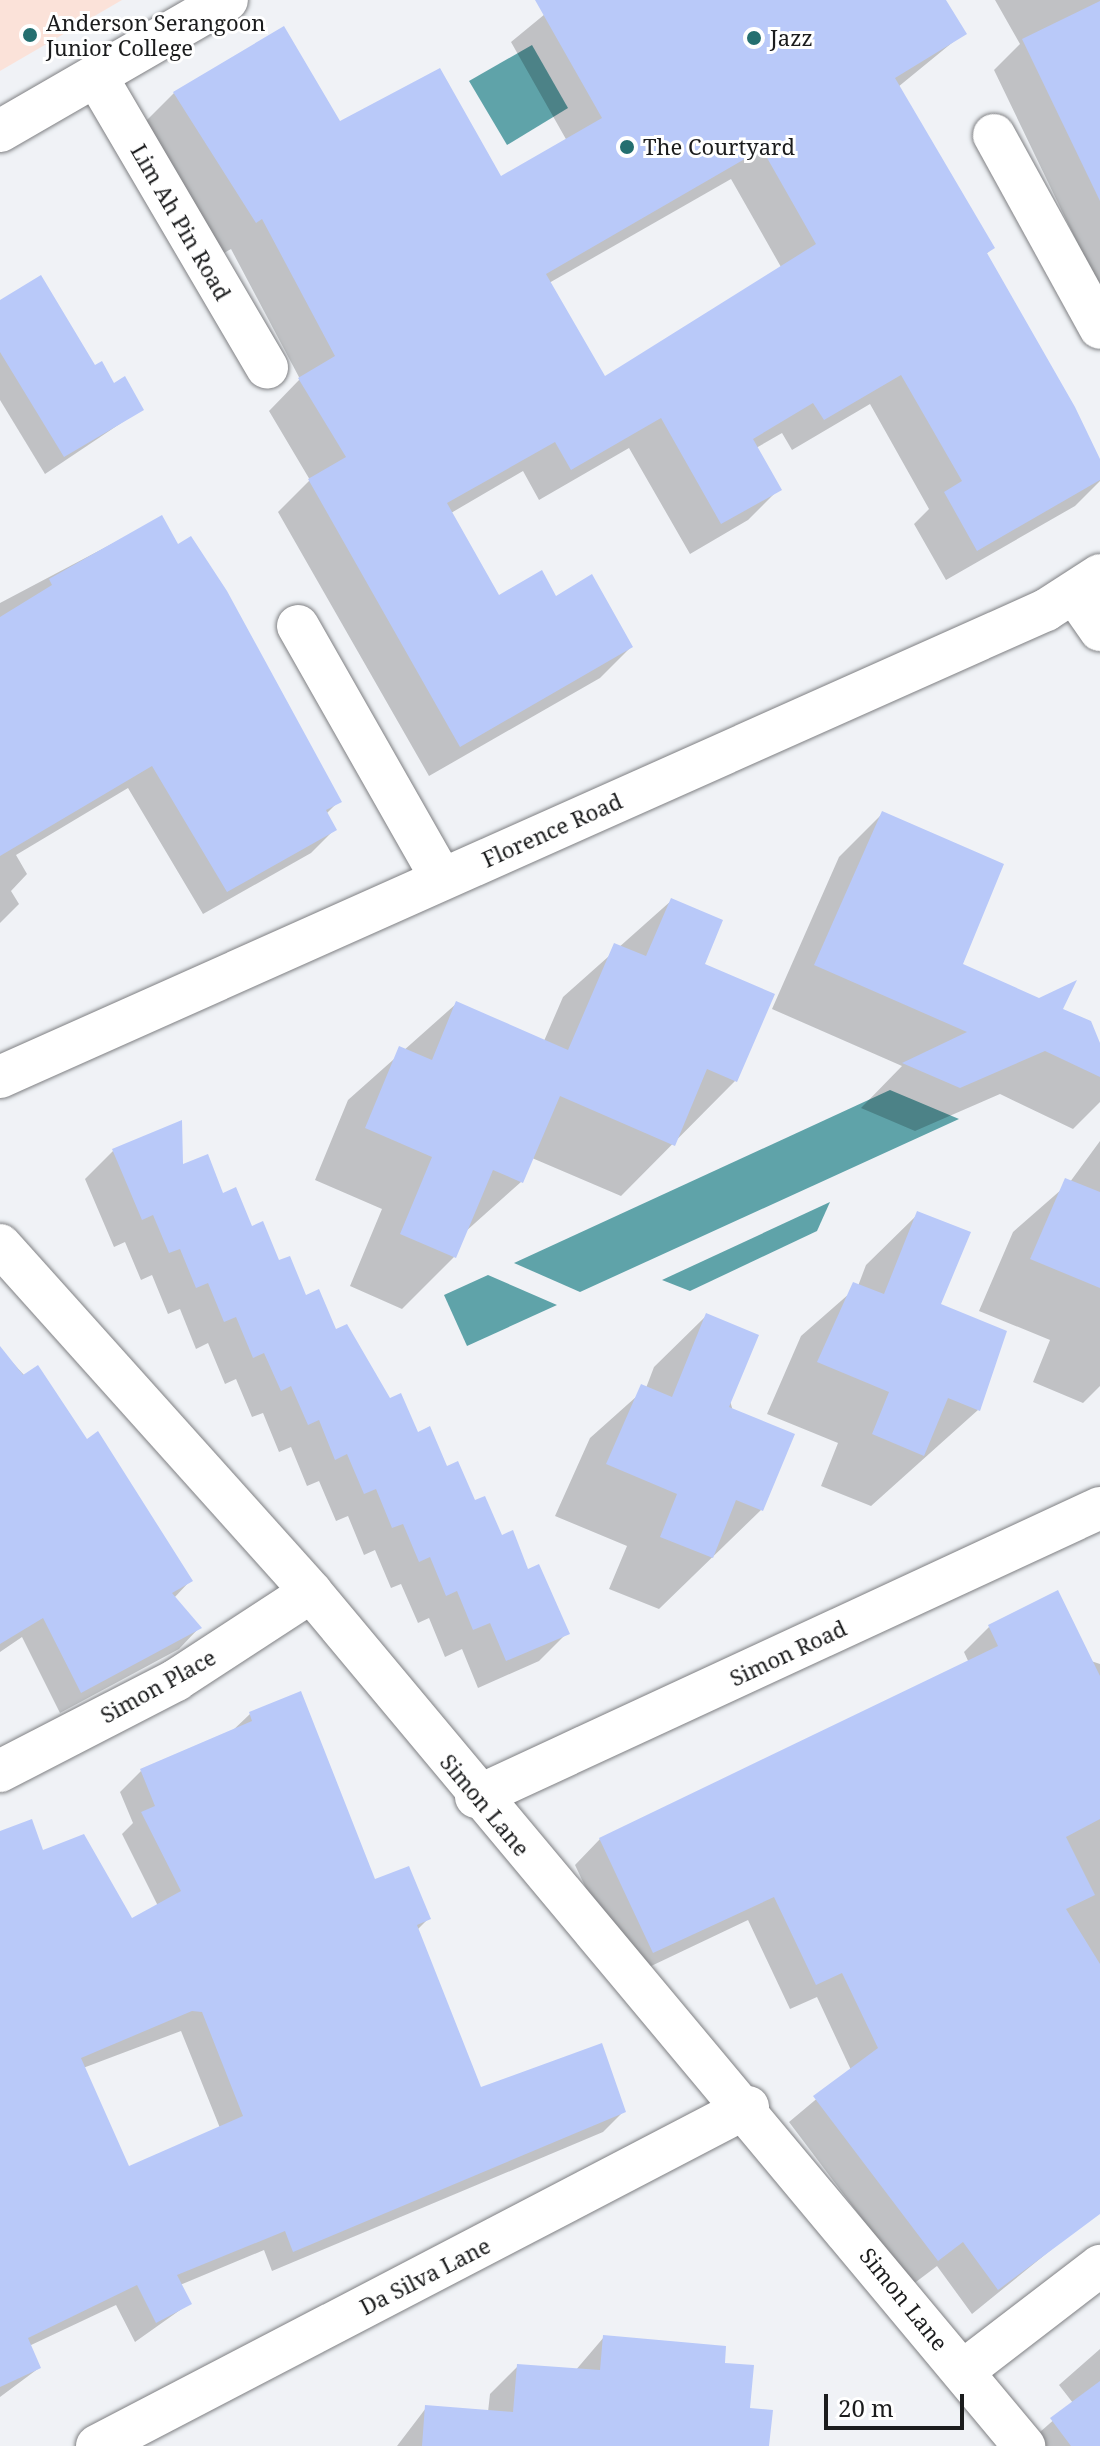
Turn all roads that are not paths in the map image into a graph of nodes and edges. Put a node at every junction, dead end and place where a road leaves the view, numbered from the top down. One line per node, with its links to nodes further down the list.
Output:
1 (227, 0): 2 (street)
2 (96, 76): 3 (street); 6 (street, Lim Ah Pin Road)
3 (0, 131)
4 (994, 135): 5 (street)
5 (1100, 328)
6 (267, 367)
7 (1088, 585): 9 (street); 10 (street, Florence Road)
8 (298, 626): 10 (street)
9 (1100, 630)
10 (441, 878): 11 (street, Florence Road)
11 (0, 1077)
12 (0, 1245): 14 (street, Simon Lane)
13 (1100, 1508): 16 (street, Simon Road)
14 (311, 1592): 15 (street, Simon Place); 16 (street, Simon Lane)
15 (0, 1771)
16 (476, 1797): 17 (street, Simon Lane)
17 (748, 2107): 19 (street, Simon Lane); 20 (street, Da Silva Lane)
18 (1100, 2266): 19 (street, Simon Lane)
19 (963, 2371): 21 (street, Simon Lane)
20 (100, 2445)
21 (1024, 2446)

